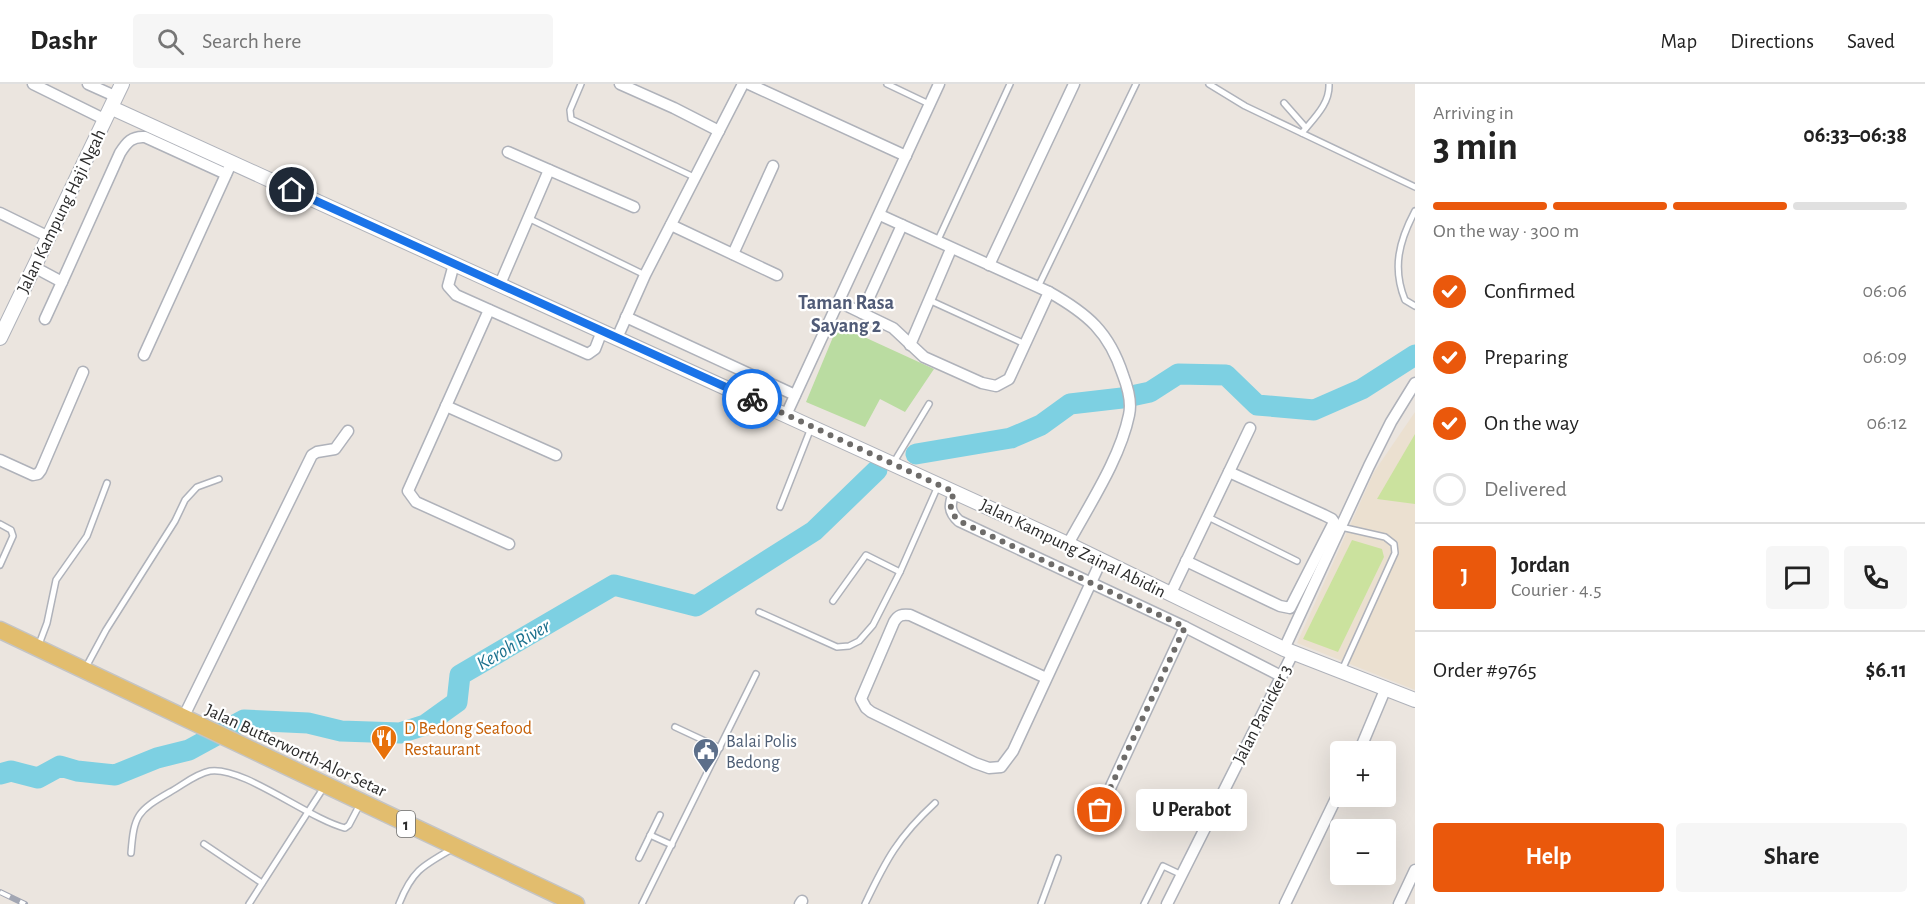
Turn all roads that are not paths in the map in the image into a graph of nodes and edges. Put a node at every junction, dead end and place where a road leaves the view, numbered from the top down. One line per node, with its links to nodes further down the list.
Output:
1 (33, 84): 14 (street)
2 (88, 84): 14 (street)
3 (581, 84): 24 (lane)
4 (620, 84): 18 (street)
5 (743, 84): 18 (street)
6 (749, 84): 20 (street)
7 (887, 84): 16 (lane)
8 (939, 84): 16 (street)
9 (1010, 84): 34 (lane)
10 (1074, 84): 38 (street)
11 (1136, 84): 44 (lane)
12 (1209, 84): 17 (lane)
13 (1329, 84): 17 (lane)
14 (114, 102): 22 (street, Jalan Kampung Zainal Abidin); 33 (street, Jalan Kampung Haji Ngah)
15 (1284, 103): 17 (lane)
16 (929, 104): 20 (street)
17 (1304, 130): 25 (lane)
18 (719, 131): 24 (street)
19 (508, 152): 23 (street)
20 (906, 156): 29 (street)
21 (773, 166): 36 (street)
22 (229, 168): 37 (street, Jalan Kampung Zainal Abidin); 42 (street); 58 (street)
23 (549, 170): 26 (street); 30 (street)
24 (694, 177): 31 (street)
25 (1415, 187)
26 (634, 207)
27 (1415, 211): 48 (lane)
28 (0, 213): 33 (street)
29 (880, 215): 32 (street); 47 (street)
30 (528, 218): 40 (lane); 43 (street)
31 (671, 225): 36 (street); 40 (street)
32 (902, 225): 34 (street); 50 (street)
33 (49, 237): 39 (street, Jalan Kampung Haji Ngah)
34 (937, 242): 35 (street)
35 (951, 249): 38 (street); 46 (street)
36 (733, 254): 41 (street)
37 (454, 264): 43 (street, Jalan Kampung Zainal Abidin); 49 (street)
38 (989, 265): 44 (street)
39 (34, 267): 42 (street); 54 (street, Jalan Kampung Haji Ngah)
40 (645, 275): 51 (street)
41 (777, 275)
42 (62, 282): 52 (street)
43 (500, 284): 53 (street, Jalan Kampung Zainal Abidin)
44 (1038, 287): 45 (street)
45 (1050, 292): 56 (street); 81 (street)
46 (929, 300): 56 (lane); 57 (street)
47 (839, 302): 50 (street); 61 (street)
48 (1415, 306)
49 (489, 310): 53 (street); 63 (street)
50 (862, 313): 57 (street)
51 (626, 317): 55 (street); 61 (street)
52 (45, 319)
53 (602, 331): 55 (street, Jalan Kampung Zainal Abidin)
54 (0, 337)
55 (617, 338): 64 (street, Jalan Kampung Zainal Abidin)
56 (1025, 344): 57 (street)
57 (910, 345)
58 (144, 355)
59 (83, 372): 69 (street)
60 (1415, 383): 79 (street, Jalan Panicker 3)
61 (795, 395): 64 (street)
62 (929, 404): 70 (lane)
63 (446, 406): 68 (street); 80 (street)
64 (786, 415): 65 (street, Jalan Kampung Zainal Abidin)
65 (812, 427): 70 (street, Jalan Kampung Zainal Abidin); 76 (lane)
66 (1251, 428): 71 (street)
67 (348, 431): 102 (street)
68 (556, 455)
69 (0, 460)
70 (893, 464): 74 (street, Jalan Kampung Zainal Abidin)
71 (1229, 472): 77 (street); 83 (street)
72 (219, 479): 95 (lane)
73 (107, 483): 93 (lane)
74 (938, 484): 75 (street, Jalan Kampung Zainal Abidin); 86 (lane)
75 (954, 492): 81 (street, Jalan Kampung Zainal Abidin); 87 (street)
76 (780, 507)
77 (1208, 517): 83 (street); 84 (lane)
78 (0, 524): 85 (lane)
79 (1341, 527): 94 (street, Jalan Panicker 3); 96 (lane)
80 (509, 543)
81 (1068, 544): 82 (street, Jalan Kampung Zainal Abidin)
82 (1101, 561): 87 (street); 88 (street, Jalan Kampung Zainal Abidin)
83 (1186, 561): 88 (street)
84 (1297, 561)
85 (0, 565)
86 (900, 572): 89 (lane); 90 (lane)
87 (1091, 583): 91 (street); 99 (street)
88 (1170, 595): 94 (street, Jalan Kampung Zainal Abidin)
89 (833, 601)
90 (759, 612)
91 (1185, 627): 98 (street); 110 (street)
92 (0, 630): 93 (main road, Jalan Butterworth-Alor Setar / 1)
93 (38, 648): 95 (main road, Jalan Butterworth-Alor Setar / 1)
94 (1289, 651): 96 (street, Jalan Kampung Zainal Abidin); 98 (street, Jalan Panicker 3)
95 (84, 671): 102 (main road, Jalan Butterworth-Alor Setar / 1)
96 (1341, 671): 100 (street, Jalan Kampung Zainal Abidin)
97 (756, 674): 105 (lane)
98 (1281, 676): 121 (street, Jalan Panicker 3)
99 (1046, 678): 99 (street)
100 (1384, 690): 101 (street, Jalan Kampung Zainal Abidin); 104 (street)
101 (1415, 700)
102 (183, 718): 106 (main road, Jalan Butterworth-Alor Setar / 1)
103 (675, 727): 105 (lane)
104 (1363, 741)
105 (720, 748): 115 (lane)
106 (325, 786): 107 (main road, Jalan Butterworth-Alor Setar / 1); 111 (lane)
107 (360, 802): 111 (lane); 116 (main road, Jalan Butterworth-Alor Setar / 1)
108 (935, 804): 128 (lane)
109 (1332, 807): 132 (street)
110 (1100, 810)
111 (309, 812): 117 (lane); 122 (lane)
112 (660, 815): 113 (lane)
113 (650, 835): 115 (lane); 118 (lane)
114 (204, 844): 122 (lane)
115 (672, 845): 127 (lane)
116 (455, 847): 123 (main road, Jalan Butterworth-Alor Setar / 1); 125 (lane)
117 (131, 853)
118 (639, 858)
119 (1058, 858): 129 (lane)
120 (1415, 870): 133 (street)
121 (1182, 875): 130 (lane); 131 (street, Jalan Panicker 3)
122 (262, 883): 124 (lane)
123 (555, 900): 126 (main road, Jalan Butterworth-Alor Setar / 1)
124 (249, 904)
125 (399, 904)
126 (576, 904)
127 (642, 904)
128 (865, 904)
129 (1041, 904)
130 (1144, 904)
131 (1167, 904)
132 (1285, 904)
133 (1399, 904)

